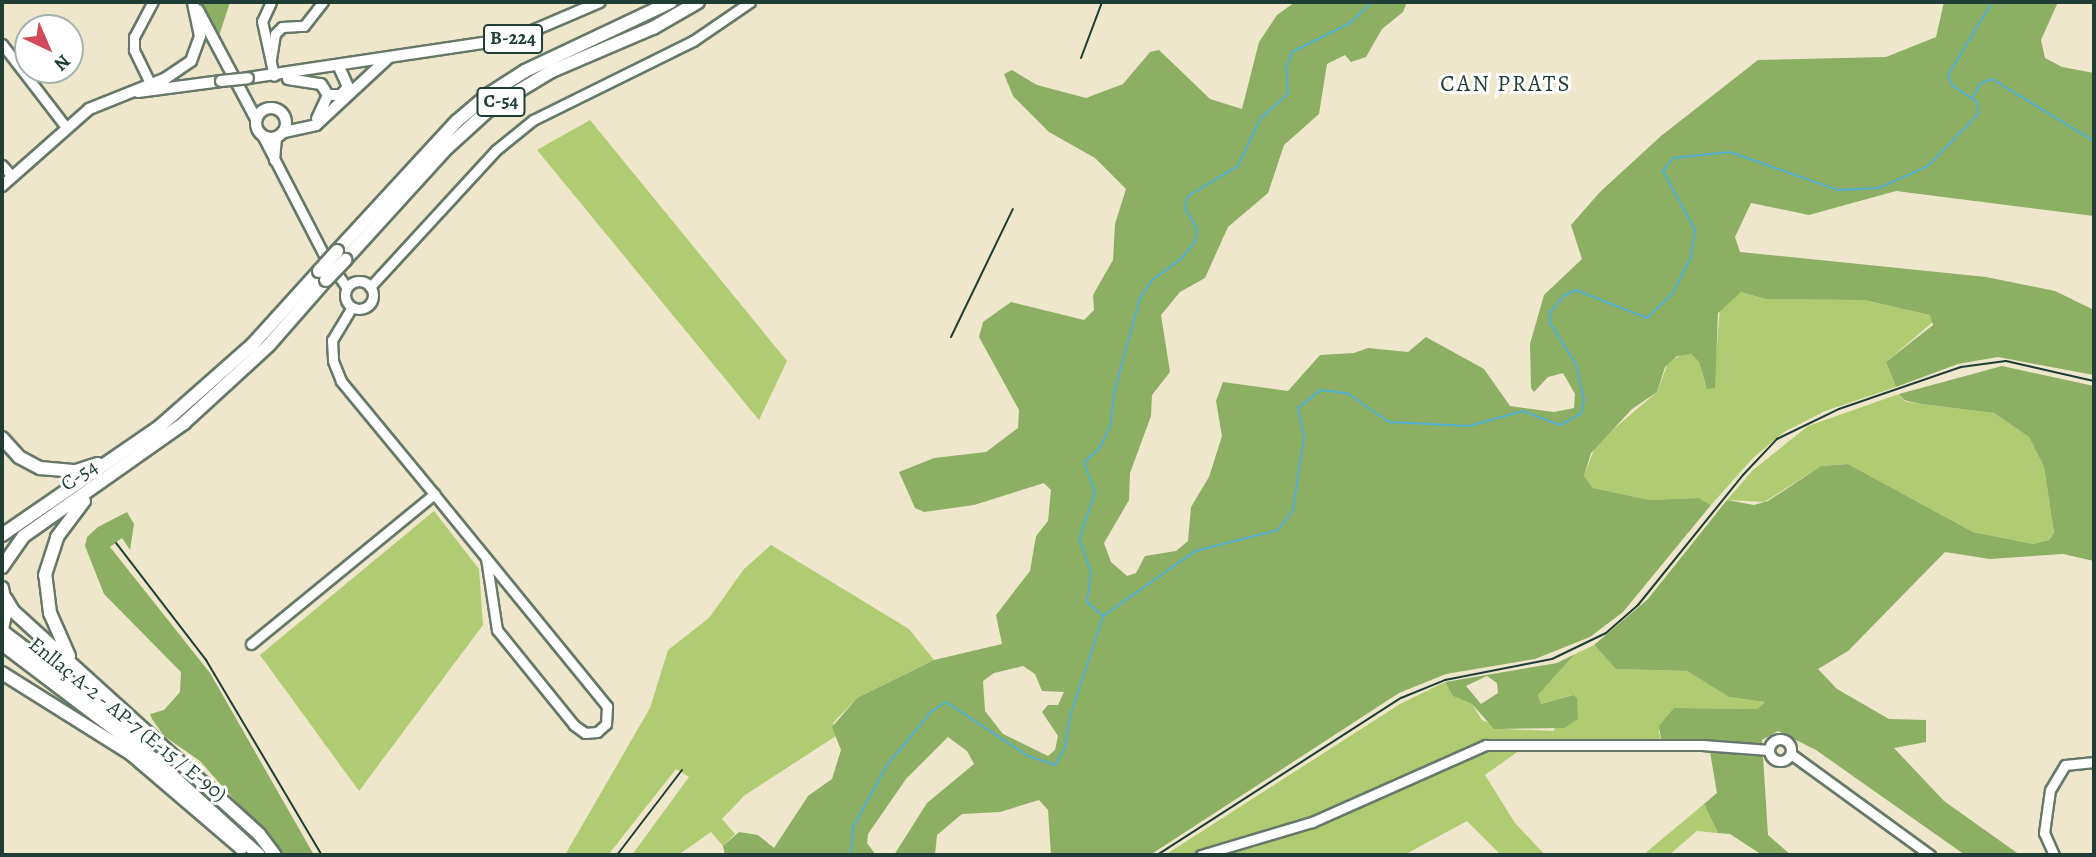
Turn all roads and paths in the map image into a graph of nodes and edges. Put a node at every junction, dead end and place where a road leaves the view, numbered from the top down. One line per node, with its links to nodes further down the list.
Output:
1 (153, 2): 14 (street)
2 (193, 2): 14 (main road); 17 (main road)
3 (271, 2): 10 (street)
4 (323, 2): 10 (street)
5 (600, 2): 11 (main road, B-224)
6 (671, 2): 29 (highway, C-54 / C-54)
7 (698, 2): 29 (highway, C-54 / C-54)
8 (750, 2): 31 (street)
9 (2, 44): 21 (street)
10 (271, 59): 13 (street)
11 (387, 60): 12 (main road, B-224); 22 (main road)
12 (339, 67): 13 (main road, B-224); 16 (main road)
13 (276, 75): 15 (main road, B-224, bridge); 16 (main road)
14 (150, 83): 15 (main road)
15 (118, 95): 21 (main road, B-224)
16 (328, 95): 22 (main road)
17 (245, 99): 18 (main road); 20 (main road)
18 (264, 109): 19 (main road); 20 (main road)
19 (286, 118): 22 (main road); 24 (main road)
20 (256, 119): 23 (main road)
21 (66, 127): 27 (main road, B-224)
22 (305, 128): 24 (main road)
23 (262, 135): 24 (main road); 25 (street)
24 (280, 135): 25 (street)
25 (274, 162): 32 (street)
26 (2, 164): 27 (street)
27 (12, 176): 28 (main road, B-224)
28 (2, 186)
29 (341, 255): 30 (highway, C-54 / C-54, bridge)
30 (323, 276): 35 (highway, C-54); 36 (highway, C-54 / C-54)
31 (370, 287): 32 (street); 33 (street)
32 (347, 288): 33 (street)
33 (352, 307): 37 (street)
34 (2, 438): 35 (highway)
35 (121, 456): 38 (highway, C-54)
36 (99, 485): 40 (highway, C-54 / C-54); 45 (highway)
37 (434, 494): 39 (street); 44 (street)
38 (2, 535)
39 (486, 558): 39 (street)
40 (2, 567)
41 (4, 594): 42 (highway); 45 (highway)
42 (3, 627): 52 (highway, Enllaç A-2 - AP-7 (E-15 / E-90))
43 (2, 644): 51 (highway, Enllaç A-2 - AP-7 (E-15 / E-90))
44 (251, 644)
45 (79, 670): 52 (highway)
46 (2, 673): 50 (highway)
47 (1769, 750): 48 (street); 48 (street); 53 (street)
48 (1791, 754): 54 (street)
49 (2094, 762): 55 (street)
50 (250, 855)
51 (259, 855)
52 (274, 855)
53 (1201, 855)
54 (1930, 855)
55 (2054, 855)

